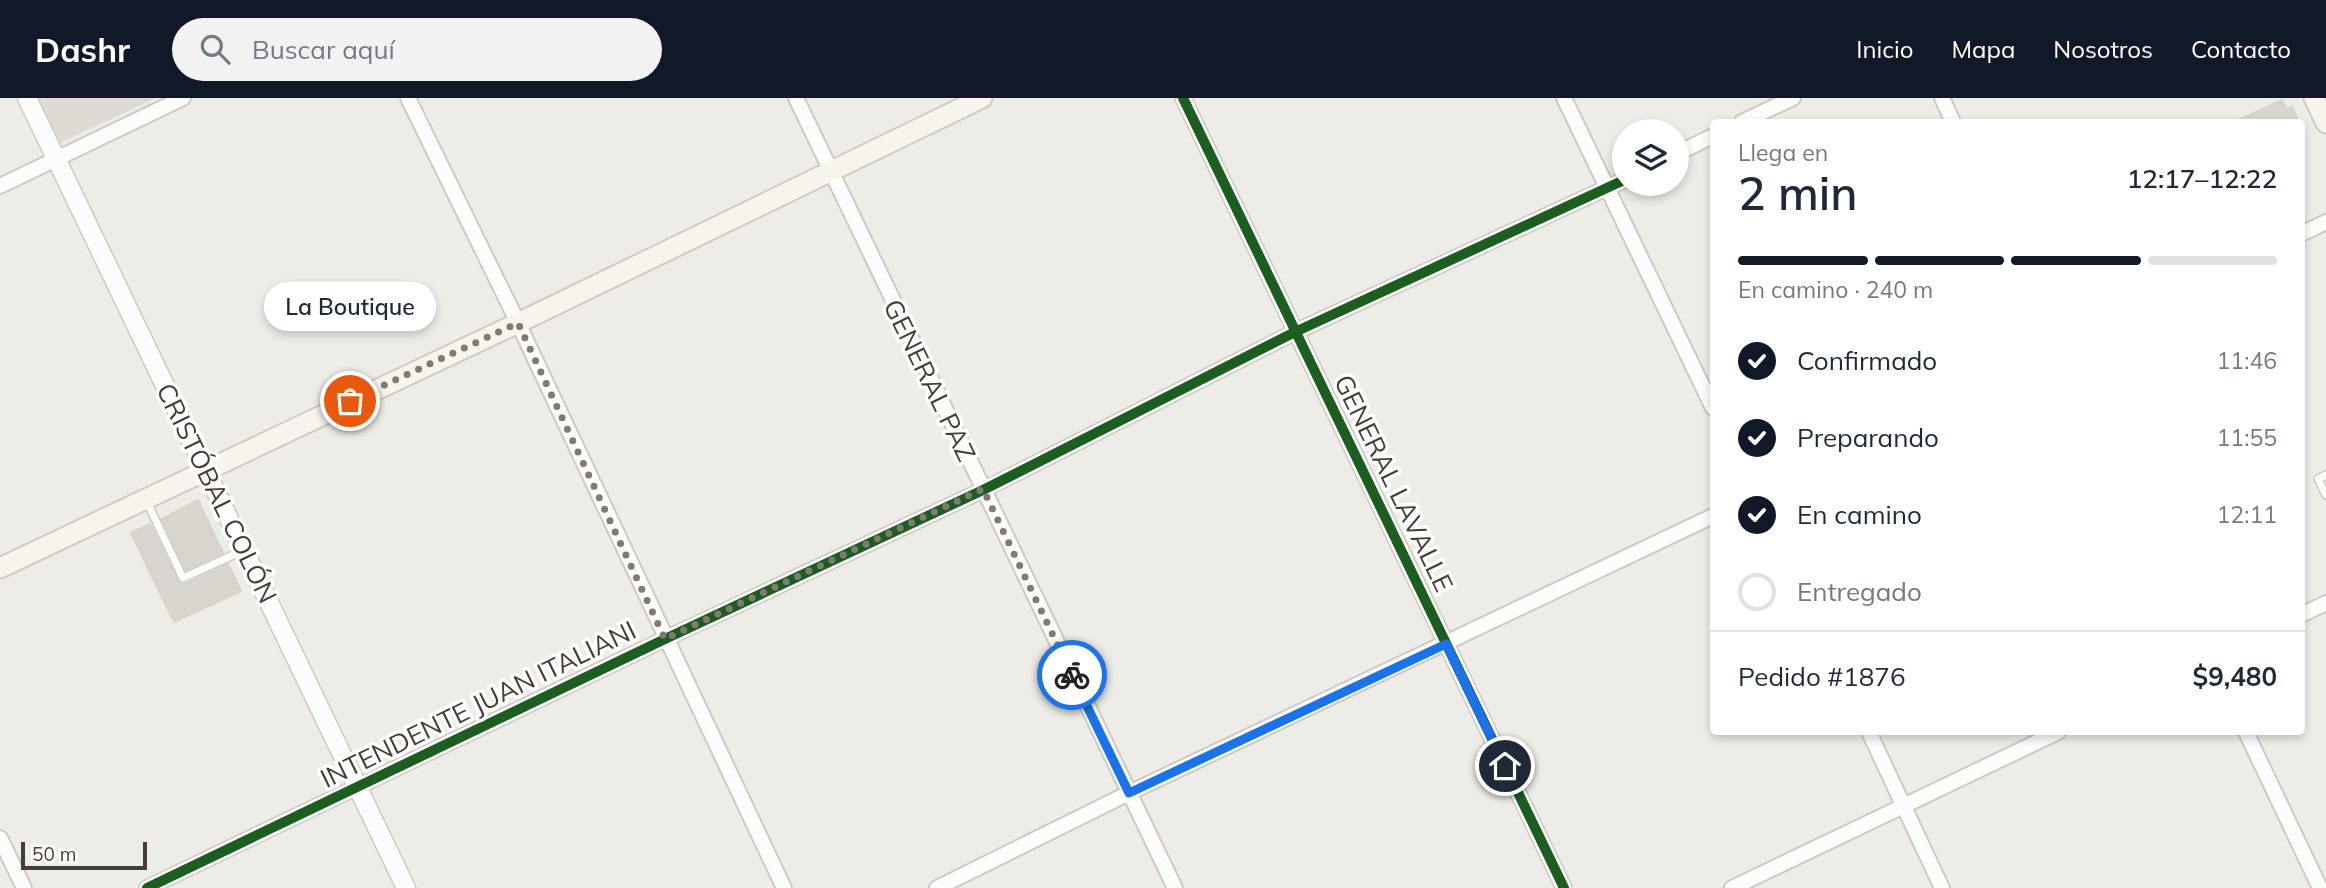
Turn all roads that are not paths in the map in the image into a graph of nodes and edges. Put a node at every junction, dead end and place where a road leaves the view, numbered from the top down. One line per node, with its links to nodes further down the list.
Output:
1 (27, 98): 16 (street, CRISTÓBAL COLÓN)
2 (183, 98): 16 (street)
3 (408, 98): 23 (street)
4 (796, 98): 17 (street, GENERAL PAZ)
5 (982, 98): 17 (main road)
6 (1183, 98): 24 (street, GENERAL LAVALLE)
7 (1564, 98): 20 (street)
8 (1793, 98): 11 (street)
9 (1942, 98): 12 (street)
10 (2314, 98): 13 (main road)
11 (1748, 119)
12 (1952, 119)
13 (2326, 123)
14 (1710, 137): 15 (street)
15 (1689, 148)
16 (56, 159): 18 (street); 26 (street, CRISTÓBAL COLÓN)
17 (830, 171): 23 (main road); 28 (street, GENERAL PAZ)
18 (0, 186)
19 (1612, 186): 20 (street, INTENDENTE JUAN ITALIANI)
20 (1607, 188): 24 (street, INTENDENTE JUAN ITALIANI); 25 (street)
21 (2326, 222): 22 (street)
22 (2305, 232)
23 (518, 323): 26 (main road); 36 (street)
24 (1295, 332): 28 (street, INTENDENTE JUAN ITALIANI); 37 (street, GENERAL LAVALLE)
25 (1710, 402)
26 (206, 469): 30 (main road); 32 (street, CRISTÓBAL COLÓN)
27 (2326, 475): 29 (lane)
28 (983, 489): 36 (street, INTENDENTE JUAN ITALIANI); 42 (street, GENERAL PAZ)
29 (2326, 495)
30 (145, 498): 32 (lane); 33 (main road)
31 (1710, 517): 37 (street)
32 (245, 550): 41 (street, CRISTÓBAL COLÓN)
33 (0, 568)
34 (2326, 603): 35 (street)
35 (2305, 613)
36 (665, 639): 41 (street, INTENDENTE JUAN ITALIANI); 48 (street)
37 (1446, 644): 42 (street); 51 (street, GENERAL LAVALLE)
38 (1870, 735): 43 (street)
39 (2052, 735): 43 (street)
40 (2247, 735): 54 (street)
41 (357, 787): 46 (street, INTENDENTE JUAN ITALIANI); 47 (street, CRISTÓBAL COLÓN)
42 (1129, 793): 49 (street); 50 (street, GENERAL PAZ)
43 (1905, 805): 52 (street); 53 (street)
44 (0, 838): 45 (street)
45 (24, 888)
46 (147, 888)
47 (405, 888)
48 (783, 888)
49 (937, 888)
50 (1175, 888)
51 (1564, 888)
52 (1732, 888)
53 (1942, 888)
54 (2320, 888)

